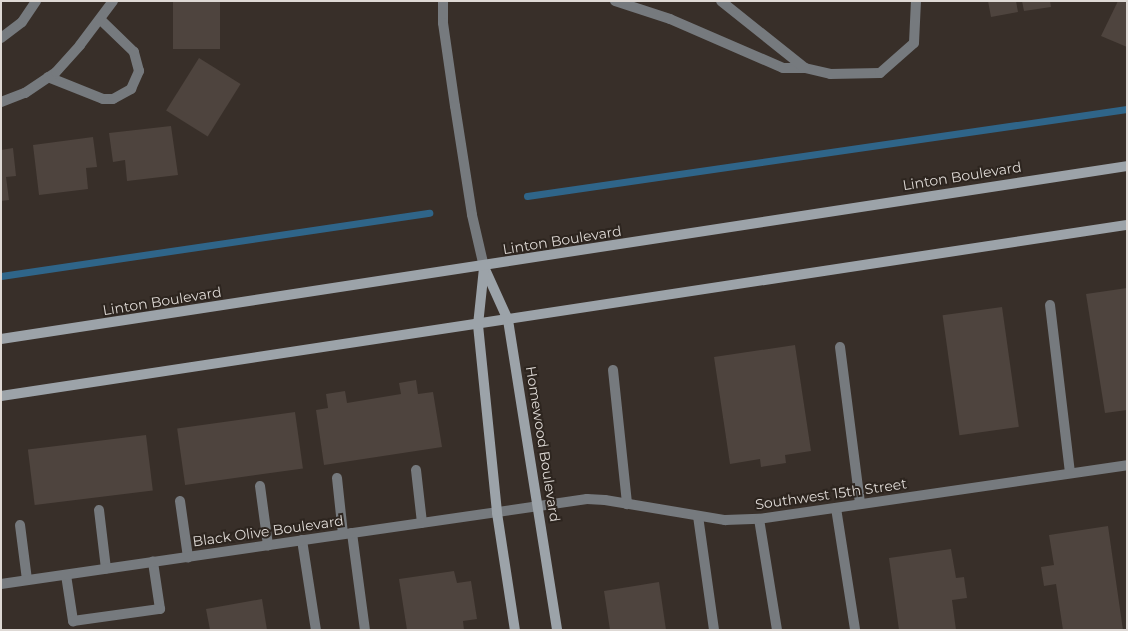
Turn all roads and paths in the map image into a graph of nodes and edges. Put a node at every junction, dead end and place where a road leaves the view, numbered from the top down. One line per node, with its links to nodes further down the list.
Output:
1 (36, 1): 8 (street)
2 (113, 1): 7 (street)
3 (443, 1): 14 (street, Homewood Boulevard)
4 (615, 1): 9 (street)
5 (721, 1): 9 (street)
6 (916, 1): 9 (street)
7 (100, 19): 10 (street); 10 (street)
8 (1, 38)
9 (805, 68)
10 (48, 77): 11 (street)
11 (1, 102)
12 (1127, 166): 14 (main road, Linton Boulevard)
13 (1127, 225): 16 (main road)
14 (484, 267): 16 (main road, Homewood Boulevard); 17 (main road, Homewood Boulevard); 18 (main road, Linton Boulevard)
15 (1050, 305): 24 (street)
16 (508, 320): 17 (main road); 30 (main road, Homewood Boulevard)
17 (478, 325): 21 (main road); 33 (main road, Homewood Boulevard)
18 (1, 340)
19 (840, 347): 29 (street)
20 (612, 370): 28 (street)
21 (1, 396)
22 (1127, 465): 24 (street, Southwest 15th Street)
23 (416, 470): 36 (street)
24 (1070, 473): 29 (street, Southwest 15th Street)
25 (336, 478): 38 (street)
26 (260, 486): 40 (street)
27 (180, 501): 41 (street)
28 (627, 504): 30 (street, Southwest 15th Street); 34 (street, Southwest 15th Street)
29 (860, 504): 31 (street, Southwest 15th Street)
30 (539, 507): 33 (street, Black Olive Boulevard); 50 (main road, Homewood Boulevard)
31 (836, 508): 35 (street, Southwest 15th Street); 53 (street)
32 (99, 510): 43 (street)
33 (497, 513): 36 (street, Black Olive Boulevard); 49 (main road, Homewood Boulevard)
34 (698, 516): 35 (street, Southwest 15th Street); 51 (street)
35 (759, 519): 52 (street)
36 (422, 523): 38 (street, Black Olive Boulevard)
37 (20, 525): 45 (street)
38 (348, 534): 39 (street, Black Olive Boulevard); 48 (street)
39 (302, 540): 40 (street, Black Olive Boulevard); 47 (street)
40 (268, 545): 41 (street, Black Olive Boulevard)
41 (188, 557): 42 (street, Black Olive Boulevard)
42 (153, 562): 43 (street, Black Olive Boulevard); 44 (street)
43 (106, 569): 44 (street, Black Olive Boulevard)
44 (66, 575): 45 (street, Black Olive Boulevard)
45 (27, 580): 46 (street, Black Olive Boulevard)
46 (1, 584)
47 (316, 630)
48 (365, 630)
49 (515, 630)
50 (558, 630)
51 (714, 630)
52 (777, 630)
53 (855, 630)

